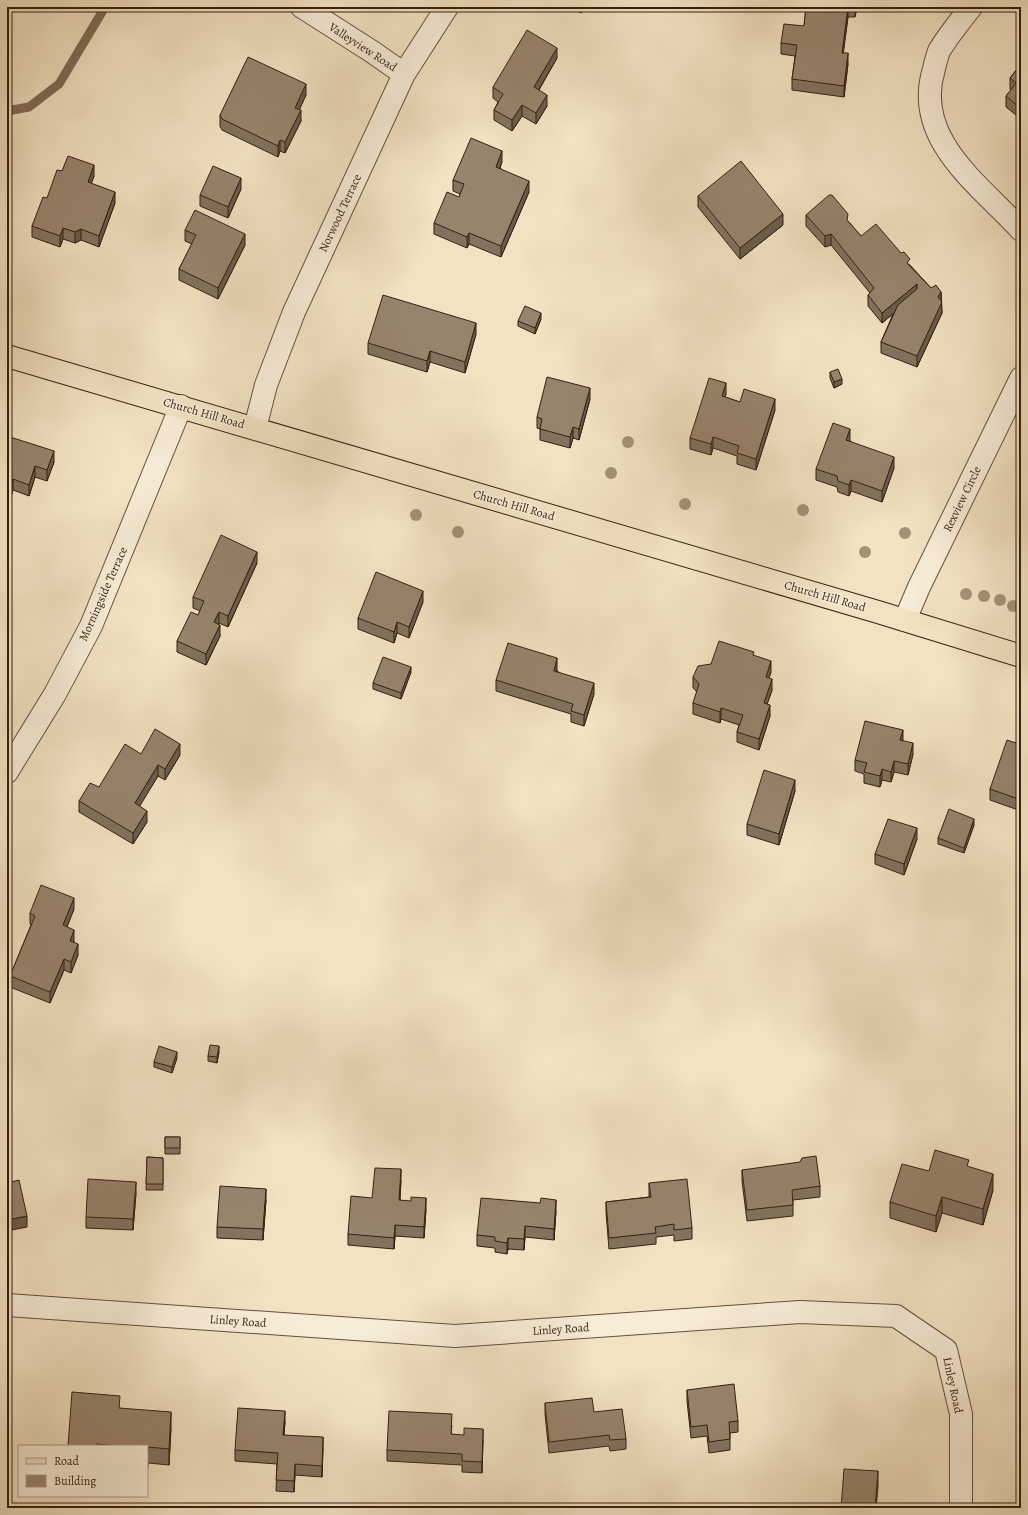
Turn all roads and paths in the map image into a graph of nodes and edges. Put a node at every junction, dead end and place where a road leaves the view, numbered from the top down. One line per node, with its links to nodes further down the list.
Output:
1 (302, 7): 4 (street, Valleyview Road)
2 (446, 7): 4 (street, Norwood Terrace)
3 (971, 7): 5 (street)
4 (404, 74): 9 (street, Norwood Terrace)
5 (1021, 230)
6 (7, 356): 8 (main road, Church Hill Road)
7 (1021, 378): 10 (street, Rexview Circle)
8 (181, 406): 9 (main road, Church Hill Road); 12 (street, Morningside Terrace)
9 (255, 428): 10 (main road, Church Hill Road)
10 (905, 620): 11 (main road, Church Hill Road)
11 (1021, 656)
12 (7, 772)
13 (7, 1305): 14 (street, Linley Road)
14 (961, 1508)

